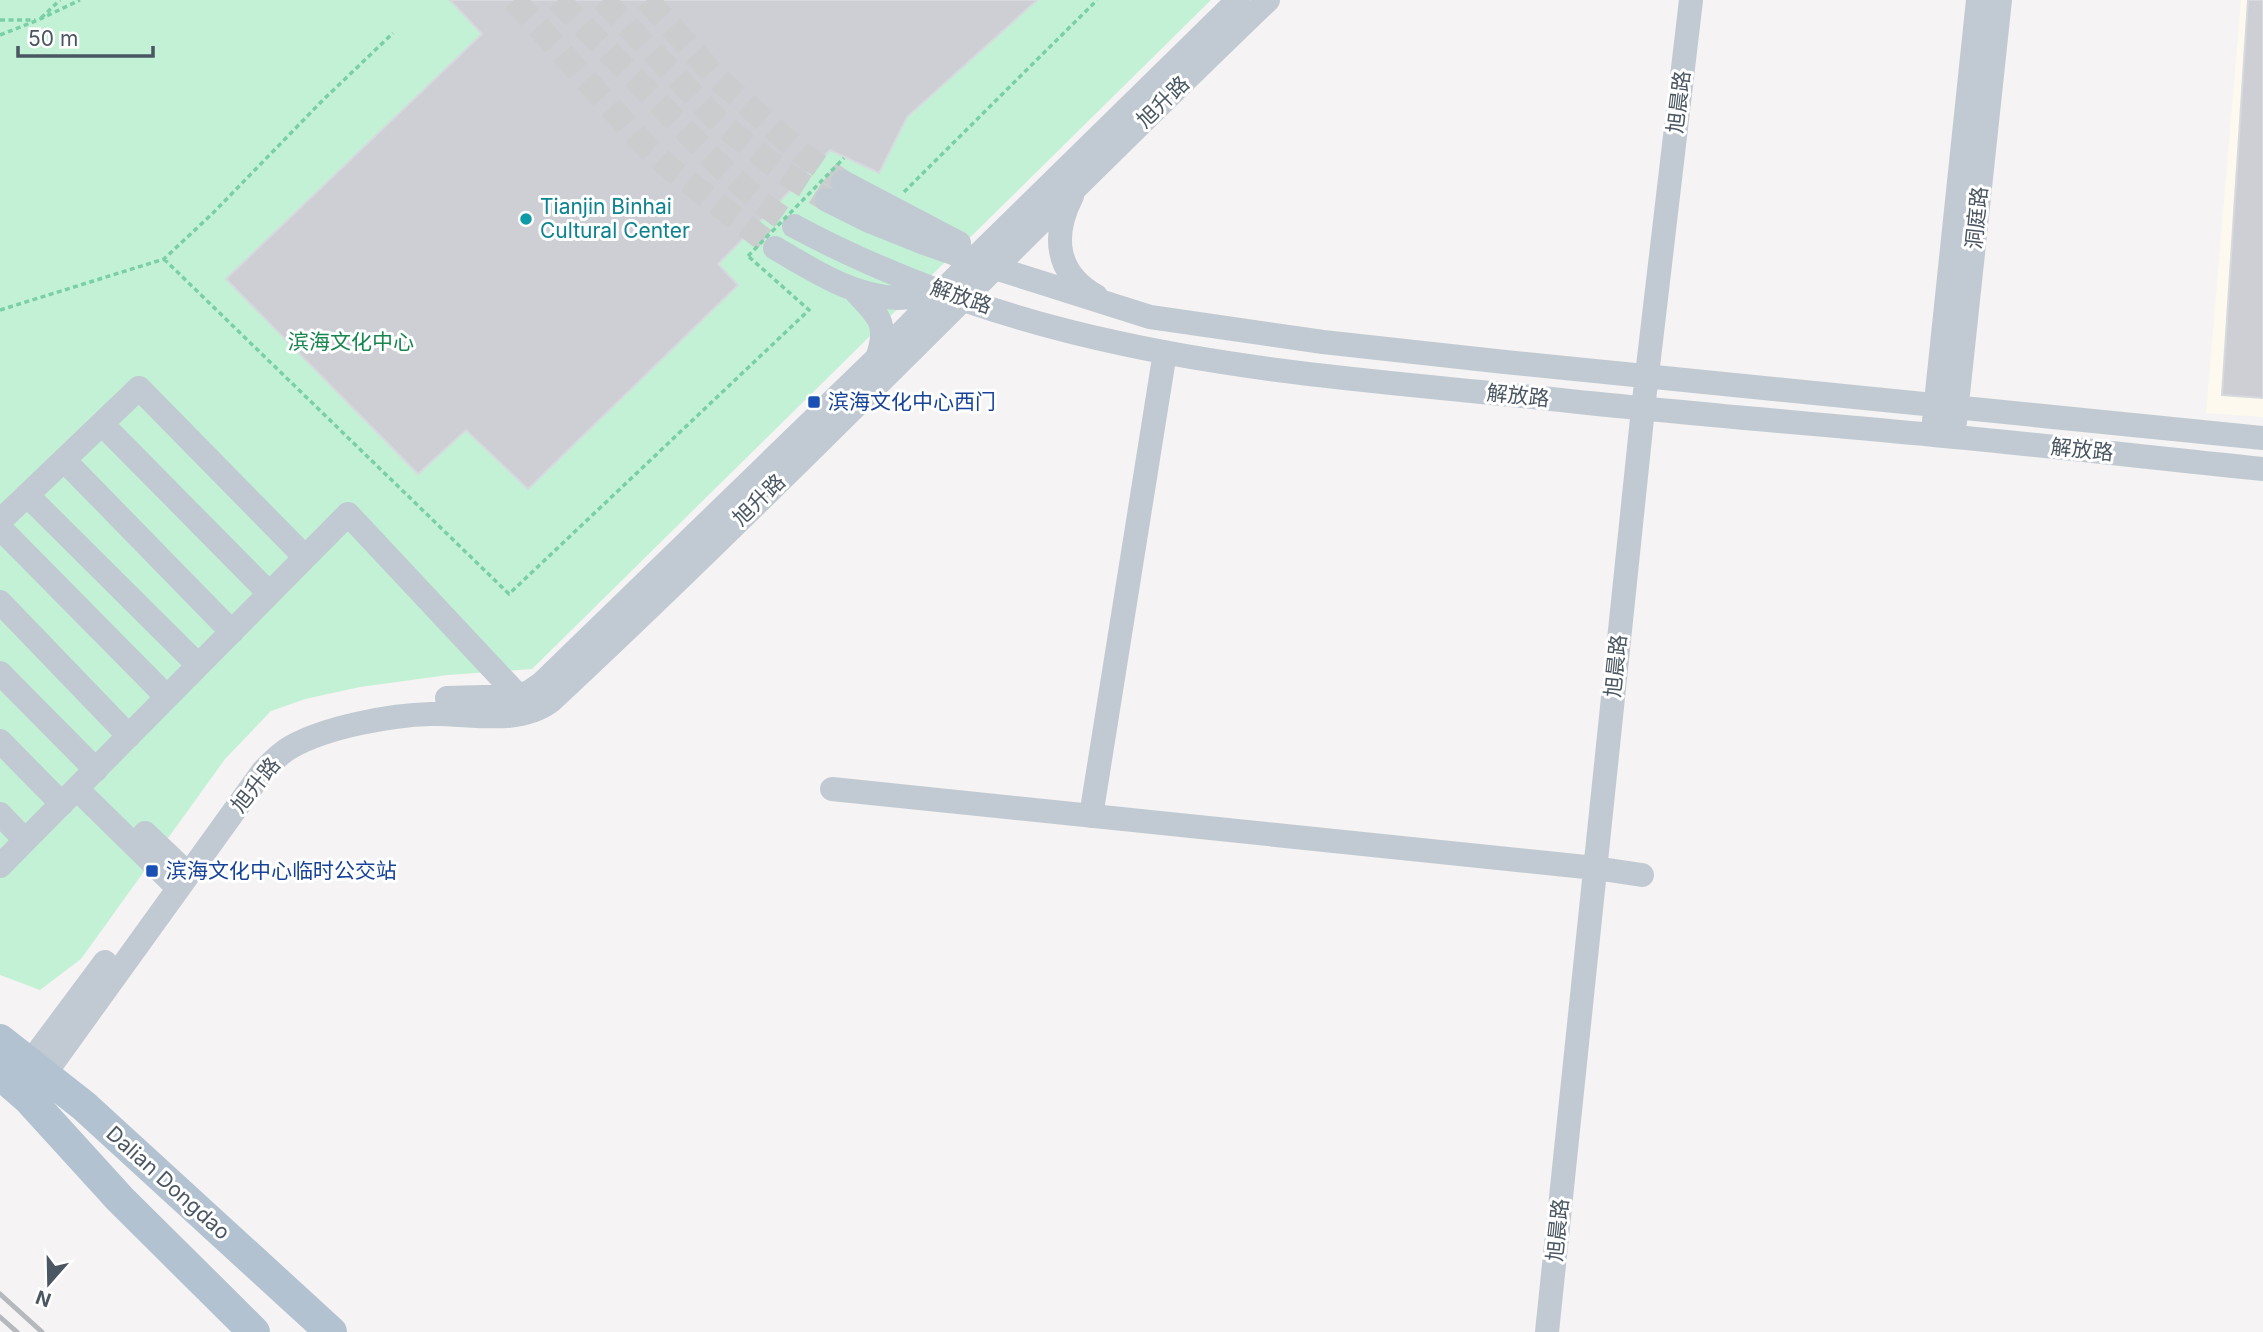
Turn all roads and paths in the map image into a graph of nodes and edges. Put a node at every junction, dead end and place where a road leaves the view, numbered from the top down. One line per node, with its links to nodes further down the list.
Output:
1 (60, 0): 10 (path)
2 (79, 0): 10 (path)
3 (1097, 0): 15 (path)
4 (1268, 0): 8 (street, 旭升路)
5 (1691, 0): 26 (street, 旭晨路)
6 (1978, 0): 27 (street)
7 (2000, 0): 27 (street, 洞庭路)
8 (1232, 9): 14 (street, 旭升路); 19 (street, 旭升路)
9 (0, 20): 10 (path)
10 (38, 20): 12 (path)
11 (393, 33): 18 (path)
12 (0, 35)
13 (838, 180): 18 (path, bridge); 19 (street)
14 (1076, 187): 19 (street, 旭升路); 22 (street)
15 (898, 198)
16 (794, 226): 21 (street, 解放路)
17 (775, 248): 20 (street)
18 (164, 259): 23 (path)
19 (984, 264): 21 (street, 旭升路); 22 (street, 解放路)
20 (854, 289): 21 (street); 25 (street)
21 (955, 295): 24 (street, 解放路); 25 (street, 旭升路); 44 (street, 旭升路)
22 (1115, 306): 26 (street, 解放路)
23 (0, 310)
24 (1165, 352): 28 (street, 解放路); 50 (street)
25 (876, 359): 44 (street, 旭升路)
26 (1646, 375): 27 (street, 解放路); 28 (street, 旭晨路)
27 (1946, 405): 30 (street, 洞庭路); 31 (street, 解放路)
28 (1643, 409): 30 (street, 解放路); 53 (street, 旭晨路)
29 (102, 424): 32 (street); 37 (street); 38 (street)
30 (1943, 436): 33 (street, 解放路)
31 (2263, 438)
32 (64, 460): 34 (street); 40 (street)
33 (2263, 469)
34 (27, 495): 35 (street); 41 (street)
35 (0, 521)
36 (0, 528): 43 (street)
37 (305, 557): 38 (street); 44 (street)
38 (269, 593): 40 (street)
39 (0, 602): 45 (street)
40 (232, 632): 41 (street)
41 (198, 665): 43 (street)
42 (0, 673): 48 (street)
43 (167, 697): 45 (street)
44 (526, 704): 54 (street, 旭升路)
45 (129, 736): 48 (street)
46 (0, 741): 48 (street)
47 (832, 789): 50 (street)
48 (82, 790): 51 (street); 54 (street)
49 (0, 814): 51 (street)
50 (1091, 816): 53 (street)
51 (25, 840): 52 (street)
52 (0, 866)
53 (1595, 868): 55 (street); 60 (street, 旭晨路)
54 (177, 869): 57 (street, 旭升路)
55 (1642, 875)
56 (0, 1040): 57 (main road, Dalian Dongdao)
57 (23, 1079): 58 (main road); 59 (main road, Dalian Dongdao)
58 (254, 1332)
59 (331, 1332)
60 (1547, 1332)

